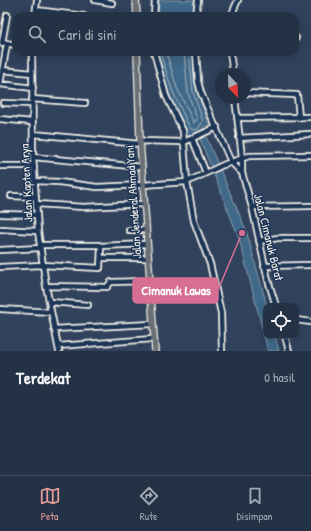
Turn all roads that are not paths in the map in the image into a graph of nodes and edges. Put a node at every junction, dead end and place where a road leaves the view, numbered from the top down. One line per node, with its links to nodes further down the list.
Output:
1 (37, 0): 8 (street)
2 (95, 0): 7 (street)
3 (136, 0): 9 (main road)
4 (155, 0): 10 (street)
5 (198, 0): 11 (street)
6 (238, 0): 12 (street)
7 (112, 3)
8 (36, 12)
9 (137, 12)
10 (154, 12)
11 (196, 12)
12 (233, 12)
13 (7, 15): 14 (street)
14 (3, 43): 21 (street)
15 (32, 56): 22 (street, Jalan Kapten Arya)
16 (137, 56): 41 (main road, Jalan Jenderal Ahmad Yani)
17 (155, 56): 42 (street)
18 (196, 56): 36 (street)
19 (231, 56): 20 (street)
20 (232, 68)
21 (2, 70): 22 (street); 23 (street)
22 (32, 73): 24 (street, Jalan Kapten Arya)
23 (0, 84): 24 (street)
24 (33, 88): 26 (street, Jalan Kapten Arya)
25 (251, 93): 33 (street)
26 (32, 98): 28 (street, Jalan Kapten Arya); 29 (street)
27 (3, 103): 28 (street)
28 (32, 104): 35 (street, Jalan Kapten Arya)
29 (85, 104)
30 (236, 104): 32 (street)
31 (311, 117): 33 (street)
32 (237, 118): 33 (street); 40 (street)
33 (300, 118)
34 (0, 119): 35 (street)
35 (32, 122): 37 (street, Jalan Kapten Arya)
36 (217, 127): 39 (street); 46 (street)
37 (33, 134): 41 (street); 44 (street, Jalan Kapten Arya)
38 (311, 134): 40 (street)
39 (194, 138): 42 (street); 50 (street)
40 (239, 138): 45 (street)
41 (140, 142): 42 (street); 49 (main road, Jalan Jenderal Ahmad Yani)
42 (184, 142): 53 (street)
43 (311, 155): 45 (street)
44 (33, 157): 48 (street, Jalan Kapten Arya); 49 (street)
45 (242, 157): 46 (street); 51 (street)
46 (231, 162): 50 (street); 51 (street)
47 (0, 166): 48 (street)
48 (34, 166): 52 (street, Jalan Kapten Arya)
49 (142, 167): 54 (main road, Jalan Jenderal Ahmad Yani)
50 (207, 173): 53 (street)
51 (242, 173): 59 (street, Jalan Cimanuk Barat)
52 (35, 181): 54 (street); 56 (street, Jalan Kapten Arya)
53 (187, 182): 54 (street); 94 (street)
54 (143, 185): 58 (main road, Jalan Jenderal Ahmad Yani)
55 (10, 196): 56 (street)
56 (36, 197): 57 (street, Jalan Kapten Arya)
57 (37, 204): 58 (street); 62 (street, Jalan Kapten Arya)
58 (144, 204): 65 (main road, Jalan Jenderal Ahmad Yani)
59 (252, 206): 60 (street); 68 (street, Jalan Cimanuk Barat)
60 (311, 206)
61 (0, 214): 62 (street)
62 (37, 215): 66 (street, Jalan Kapten Arya)
63 (0, 228): 66 (street)
64 (129, 230): 65 (street)
65 (146, 230): 69 (main road, Jalan Jenderal Ahmad Yani)
66 (38, 231): 71 (street, Jalan Kapten Arya)
67 (311, 238): 68 (street)
68 (259, 241): 77 (street, Jalan Cimanuk Barat)
69 (147, 244): 70 (street); 74 (main road, Jalan Jenderal Ahmad Yani)
70 (100, 246): 71 (street); 73 (street)
71 (40, 247): 72 (street); 75 (street, Jalan Kapten Arya)
72 (0, 250)
73 (101, 258): 74 (street); 75 (street)
74 (148, 258): 79 (main road, Jalan Jenderal Ahmad Yani)
75 (42, 264): 78 (street); 80 (street, Jalan Kapten Arya)
76 (311, 265): 77 (street)
77 (264, 266): 82 (street, Jalan Cimanuk Barat)
78 (0, 267)
79 (149, 281): 80 (street); 88 (main road, Jalan Jenderal Ahmad Yani)
80 (46, 286): 81 (street, Jalan Kapten Arya)
81 (50, 302): 83 (street); 85 (street, Jalan Kapten Arya)
82 (275, 303)
83 (88, 305)
84 (0, 309): 85 (street)
85 (51, 312): 89 (street, Jalan Kapten Arya)
86 (299, 320): 87 (street)
87 (311, 322)
88 (152, 324): 89 (street); 90 (main road, Jalan Jenderal Ahmad Yani)
89 (54, 328): 92 (street, Jalan Kapten Arya)
90 (154, 339): 92 (street); 93 (main road, Jalan Jenderal Ahmad Yani)
91 (286, 339): 95 (street)
92 (58, 349)
93 (154, 351)
94 (222, 351)
95 (289, 351)

